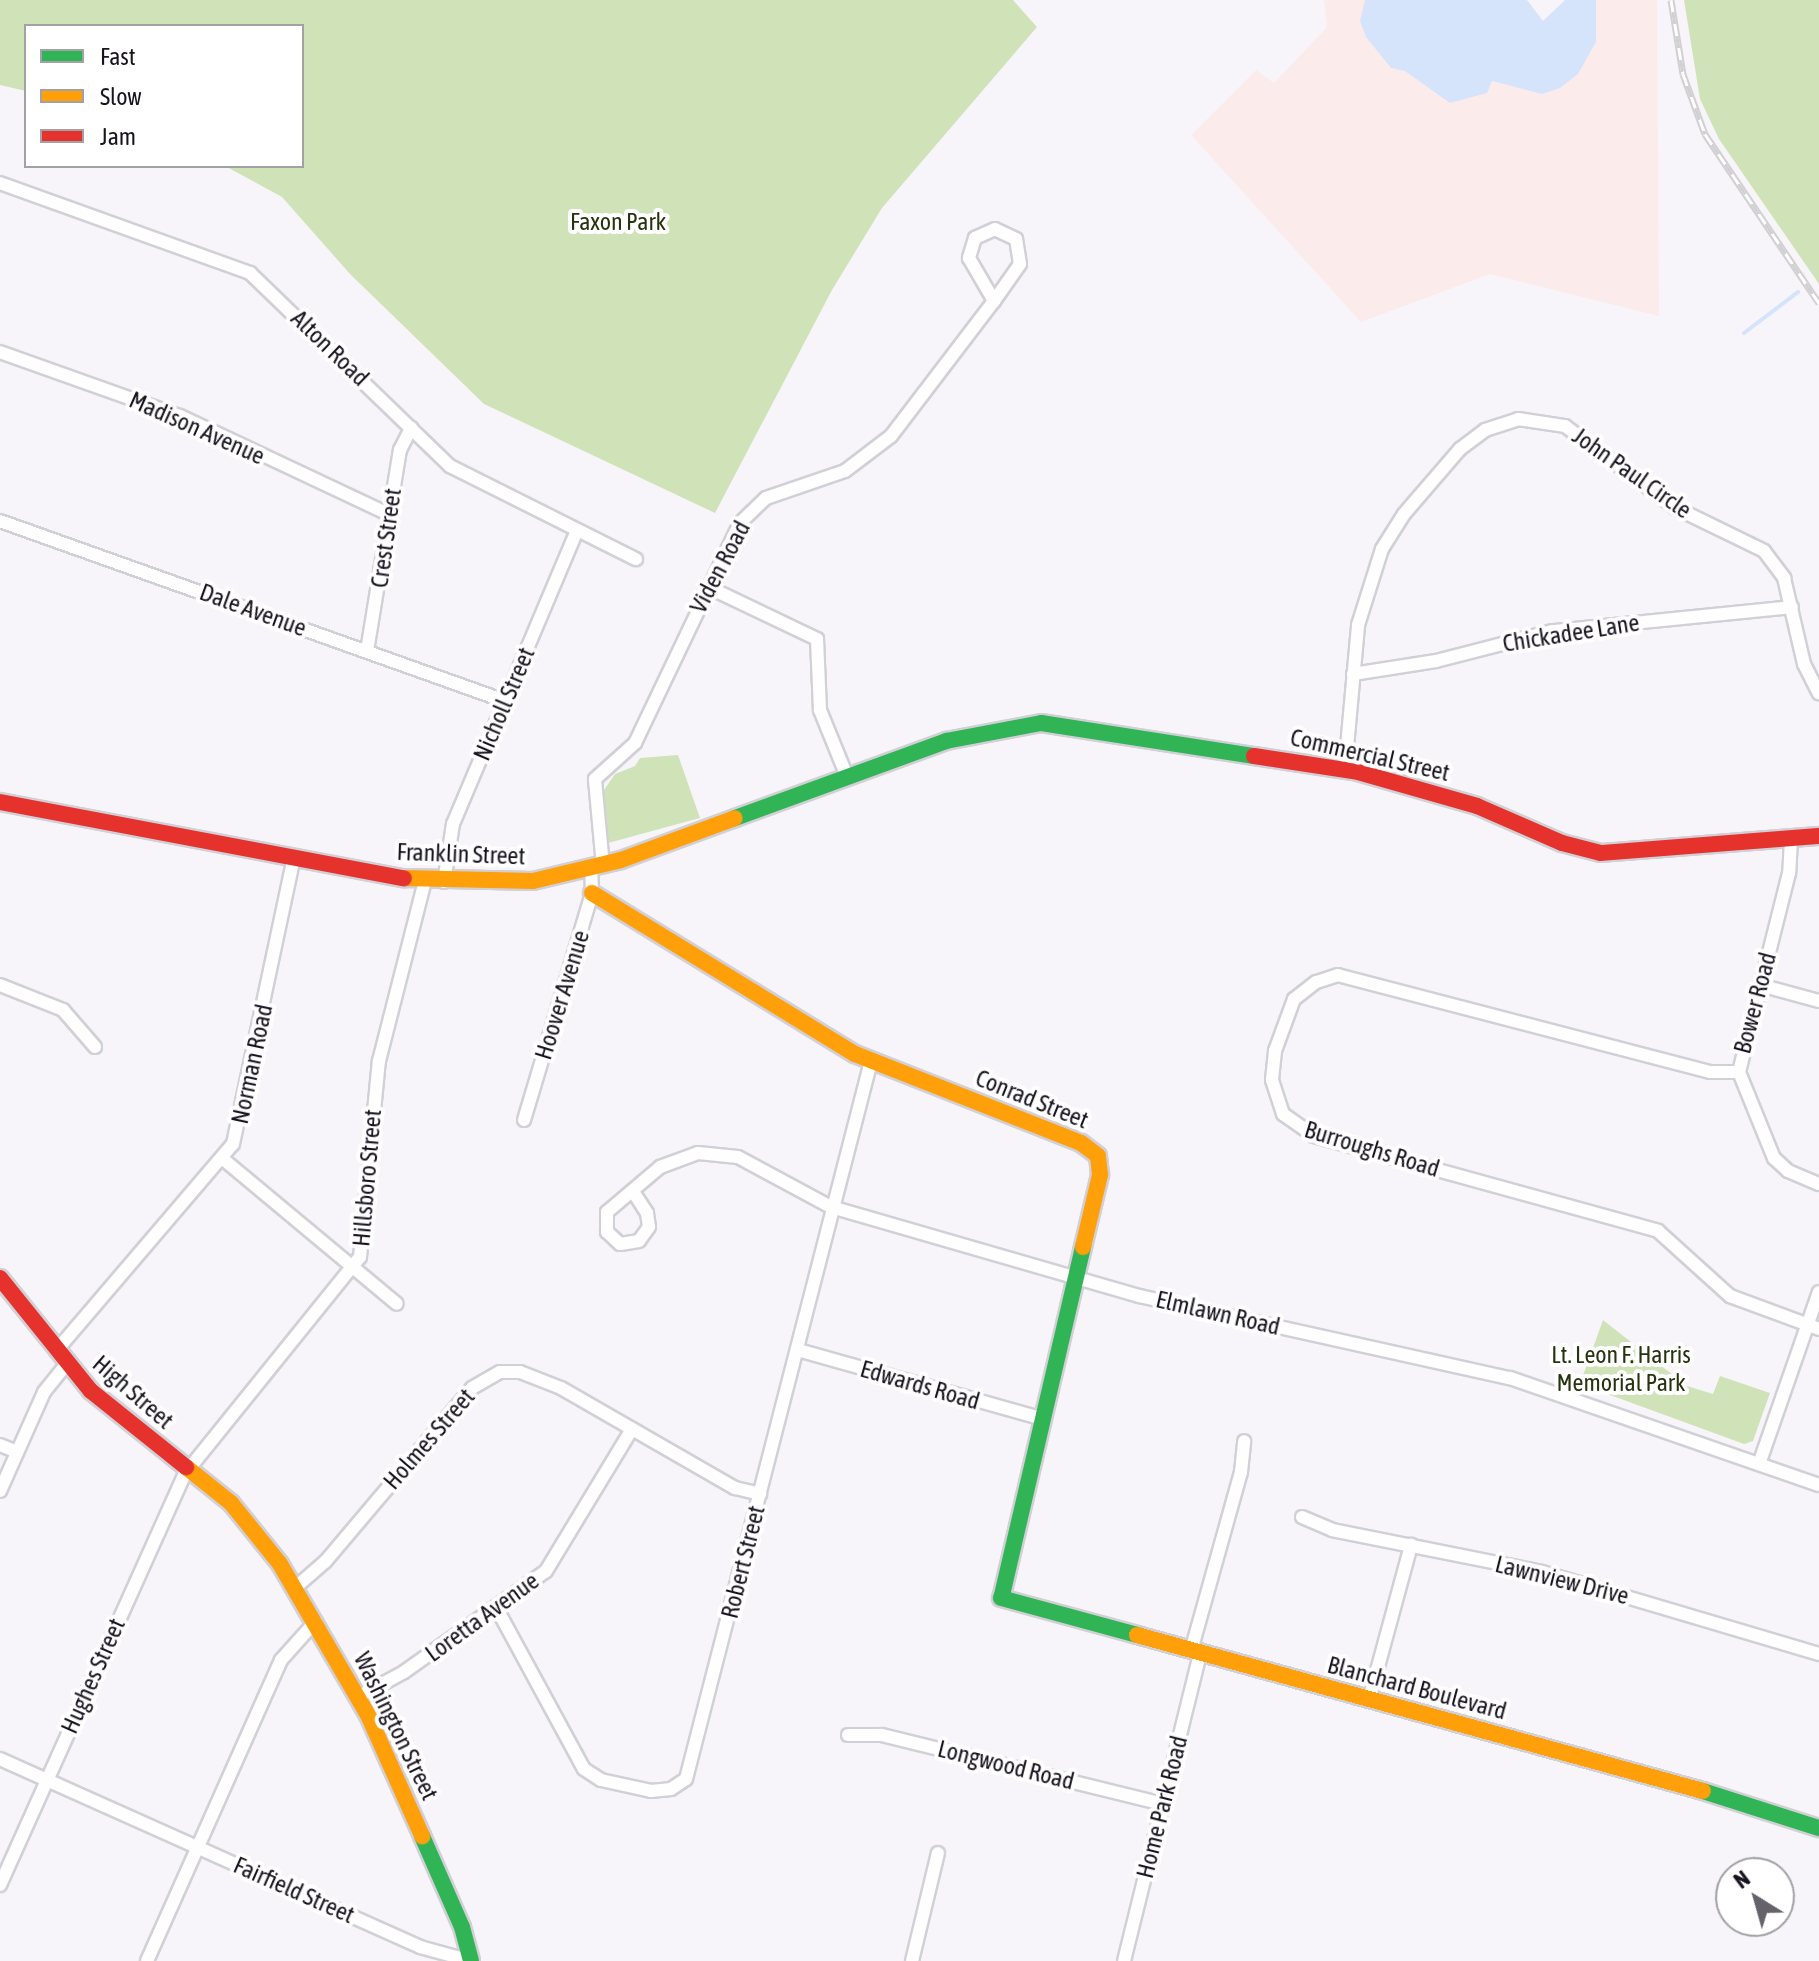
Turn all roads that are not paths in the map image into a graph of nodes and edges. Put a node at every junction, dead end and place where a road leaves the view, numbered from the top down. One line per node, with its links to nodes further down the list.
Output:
1 (0, 183): 4 (street, Alton Road)
2 (994, 301): 2 (street, Viden Road); 9 (street, Viden Road)
3 (0, 352): 5 (street, Madison Avenue)
4 (411, 428): 5 (street, Crest Street); 7 (street, Alton Road)
5 (390, 515): 11 (street, Crest Street)
6 (0, 521): 11 (street, Dale Avenue)
7 (577, 530): 8 (street, Alton Road); 14 (street, Nicholl Street)
8 (636, 559)
9 (708, 587): 17 (street); 22 (street, Viden Road)
10 (1792, 607): 12 (street, Chickadee Lane); 12 (street, John Paul Circle); 13 (street, John Paul Circle)
11 (367, 651): 14 (street, Dale Avenue)
12 (1353, 674): 16 (street, John Paul Circle)
13 (1819, 693)
14 (505, 701): 24 (street, Nicholl Street)
15 (906, 755): 16 (street, Commercial Street); 17 (street, Franklin Street)
16 (1345, 769): 20 (street, Commercial Street)
17 (848, 779): 22 (street, Franklin Street)
18 (0, 802): 21 (street, Franklin Street)
19 (1819, 836): 20 (street, Commercial Street)
20 (1791, 839): 27 (street, Bower Road)
21 (294, 857): 23 (street, Franklin Street); 33 (street, Norman Road)
22 (597, 868): 24 (street, Franklin Street); 25 (street, Hoover Avenue)
23 (425, 881): 24 (street, Franklin Street); 37 (street, Hillsboro Street)
24 (444, 882)
25 (592, 893): 30 (street, Conrad Street); 32 (street, Hoover Avenue)
26 (0, 985): 29 (street)
27 (1760, 985): 28 (street); 31 (street, Bower Road)
28 (1819, 1001)
29 (95, 1047)
30 (871, 1061): 36 (street, Robert Street); 39 (street, Conrad Street)
31 (1739, 1072): 34 (street, Bower Road); 42 (street, Burroughs Road)
32 (524, 1120)
33 (223, 1159): 37 (street); 44 (street, Norman Road)
34 (1819, 1184)
35 (634, 1193): 36 (street, Elmlawn Road)
36 (831, 1207): 39 (street, Elmlawn Road); 43 (street, Robert Street)
37 (354, 1268): 41 (street); 51 (street, Hillsboro Street)
38 (0, 1278): 44 (street, High Street)
39 (1075, 1278): 45 (street, Conrad Street); 50 (street, Elmlawn Road)
40 (1819, 1292): 42 (street)
41 (397, 1304)
42 (1813, 1327): 50 (street)
43 (798, 1350): 45 (street, Edwards Road); 54 (street, Robert Street)
44 (61, 1358): 49 (street, Norman Road); 51 (street, High Street)
45 (1043, 1419): 59 (street, Conrad Street)
46 (632, 1429): 54 (street, Holmes Street); 58 (street, Holmes Street); 60 (street, Loretta Avenue)
47 (1244, 1441): 62 (street, Home Park Road)
48 (0, 1445): 49 (street)
49 (17, 1452): 53 (street, Norman Road)
50 (1759, 1464): 52 (street, Elmlawn Road)
51 (188, 1469): 56 (street, High Street); 68 (street, Hughes Street)
52 (1819, 1485)
53 (0, 1491)
54 (760, 1494): 60 (street, Robert Street)
55 (1302, 1517): 57 (street, Lawnview Drive)
56 (251, 1525): 58 (street, Washington Street)
57 (1411, 1545): 63 (street, Lawnview Drive); 65 (street)
58 (296, 1587): 61 (street, Washington Street)
59 (1001, 1598): 62 (street, Blanchard Boulevard)
60 (497, 1609): 64 (street, Loretta Avenue)
61 (316, 1621): 64 (street, Washington Street); 71 (street)
62 (1195, 1652): 65 (street, Blanchard Boulevard); 69 (street, Home Park Road)
63 (1819, 1654)
64 (358, 1697): 75 (street, Washington Street)
65 (1369, 1700): 70 (street, Blanchard Boulevard)
66 (848, 1735): 69 (street, Longwood Road)
67 (0, 1759): 68 (street, Fairfield Street)
68 (47, 1780): 71 (street, Fairfield Street); 73 (street, Hughes Street)
69 (1163, 1804): 77 (street, Home Park Road)
70 (1819, 1828)
71 (198, 1847): 74 (street); 75 (street, Fairfield Street)
72 (938, 1853): 76 (street)
73 (0, 1885)
74 (147, 1961)
75 (471, 1961)
76 (912, 1961)
77 (1124, 1961)

